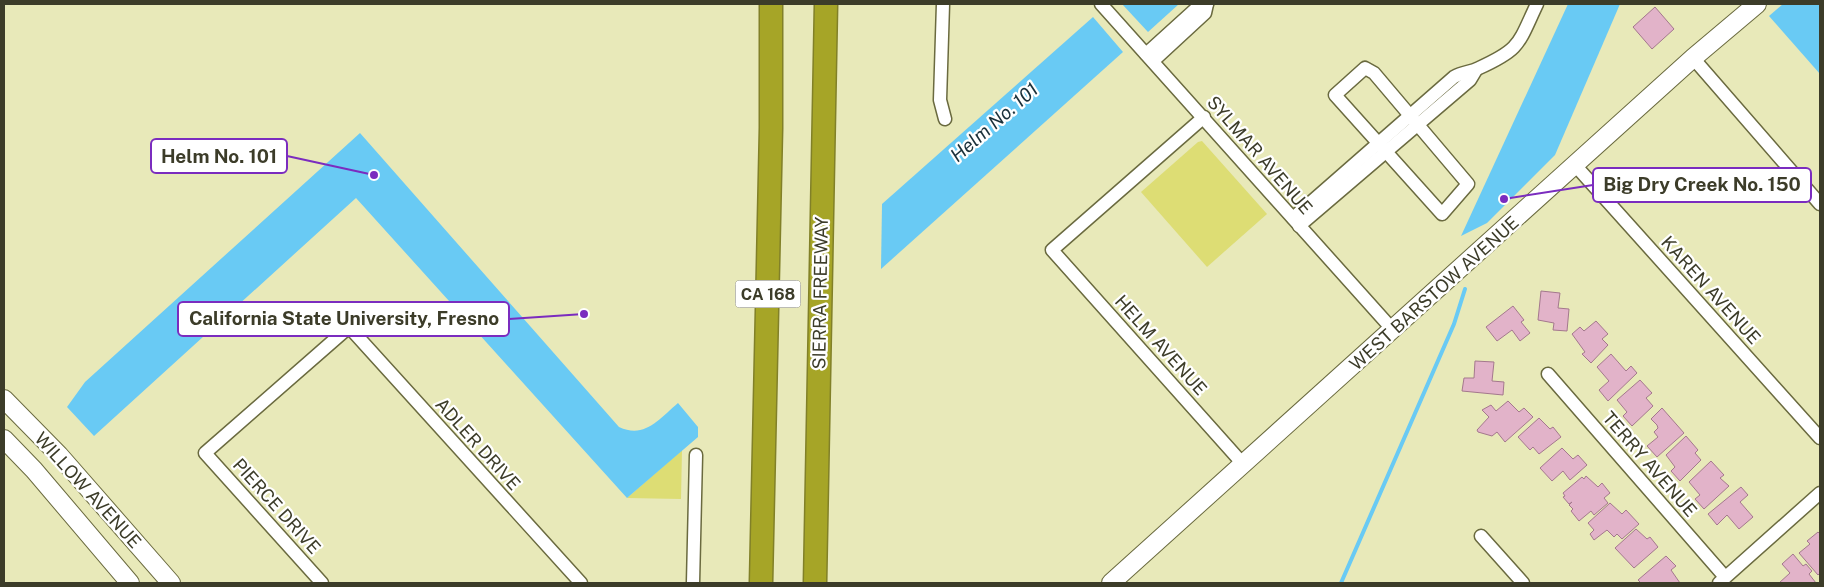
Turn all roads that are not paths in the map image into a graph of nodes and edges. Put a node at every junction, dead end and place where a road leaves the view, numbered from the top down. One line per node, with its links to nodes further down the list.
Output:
1 (771, 4): 33 (highway, CA 168)
2 (826, 4): 34 (highway, SIERRA FREEWAY / CA 168)
3 (943, 4): 11 (street)
4 (1101, 4): 8 (street, SYLMAR AVENUE)
5 (1207, 4): 8 (street)
6 (1537, 4): 12 (street)
7 (1757, 4): 9 (main road, WEST BARSTOW AVENUE)
8 (1149, 58): 10 (street, SYLMAR AVENUE)
9 (1693, 58): 14 (main road, WEST BARSTOW AVENUE); 15 (street)
10 (1204, 117): 16 (street, SYLMAR AVENUE); 24 (street, HELM AVENUE)
11 (945, 119)
12 (1414, 119): 13 (street); 13 (street); 13 (street)
13 (1382, 147): 16 (street)
14 (1575, 165): 17 (main road, WEST BARSTOW AVENUE); 20 (street, KAREN AVENUE)
15 (1820, 204)
16 (1296, 222): 17 (street, SYLMAR AVENUE)
17 (1393, 330): 24 (main road, WEST BARSTOW AVENUE)
18 (1548, 374): 27 (street, TERRY AVENUE)
19 (4, 399): 29 (main road, WILLOW AVENUE)
20 (1820, 438)
21 (4, 439): 28 (main road, WILLOW AVENUE)
22 (206, 453): 30 (street, PIERCE DRIVE); 31 (street, ADLER DRIVE)
23 (696, 455): 32 (street)
24 (1243, 464): 35 (main road, WEST BARSTOW AVENUE)
25 (1820, 493): 27 (street)
26 (1481, 536): 36 (street)
27 (1722, 580)
28 (130, 583)
29 (171, 583)
30 (322, 583)
31 (581, 583)
32 (693, 583)
33 (762, 583)
34 (815, 583)
35 (1111, 583)
36 (1523, 583)

